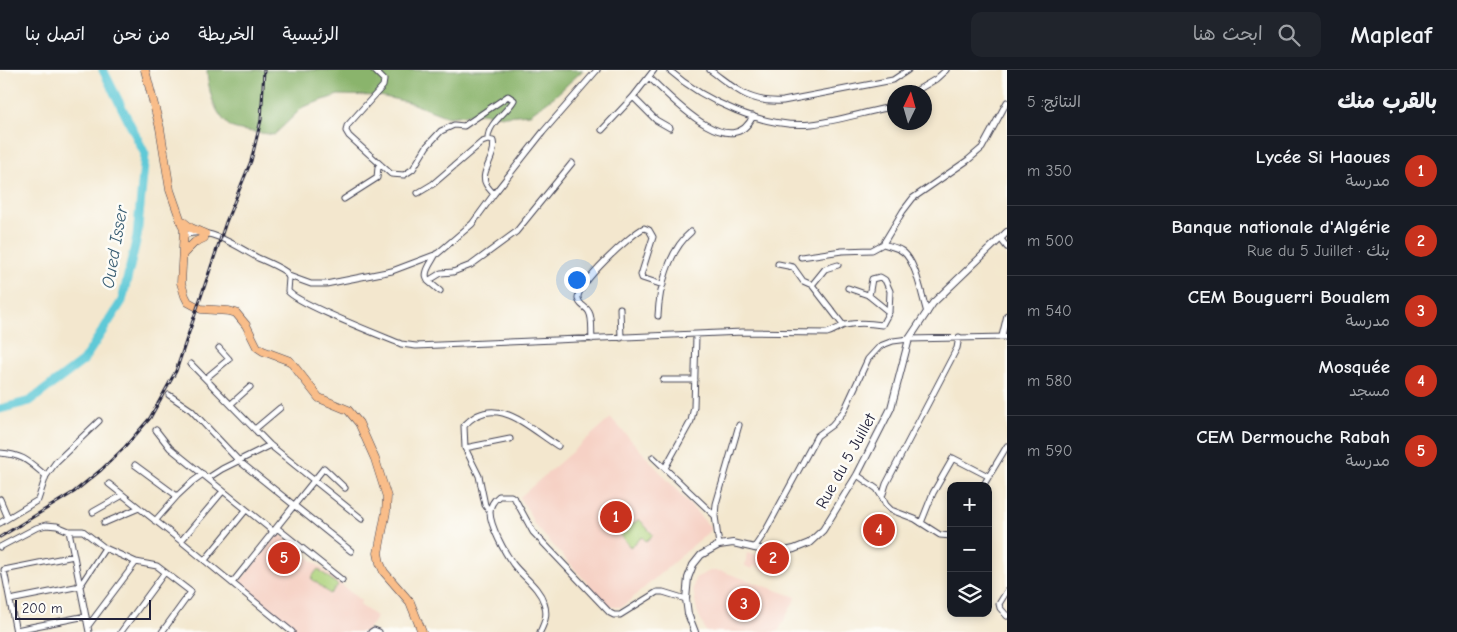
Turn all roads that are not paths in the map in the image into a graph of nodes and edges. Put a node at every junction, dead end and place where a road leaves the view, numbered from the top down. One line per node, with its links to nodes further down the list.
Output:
1 (145, 70): 23 (main road)
2 (374, 70): 19 (street)
3 (597, 70): 21 (street)
4 (654, 70): 9 (street)
5 (669, 70): 14 (street)
6 (710, 70): 7 (street)
7 (908, 70)
8 (946, 70): 10 (street)
9 (649, 77): 11 (street); 14 (street)
10 (926, 85)
11 (633, 98): 15 (street); 16 (street)
12 (1007, 102): 29 (street)
13 (887, 108): 14 (street)
14 (753, 116)
15 (670, 128)
16 (602, 130)
17 (488, 140): 19 (street); 20 (street); 21 (street)
18 (572, 163): 37 (street)
19 (381, 165): 22 (street)
20 (418, 193)
21 (494, 194): 32 (street)
22 (344, 199)
23 (182, 221): 26 (main road); 27 (main road)
24 (692, 232): 38 (street)
25 (1007, 232): 28 (street, Rue du 5 Juillet)
26 (185, 235): 27 (street); 31 (main road)
27 (205, 236): 31 (main road); 36 (street)
28 (1000, 238): 30 (street); 45 (street, Rue du 5 Juillet)
29 (882, 244): 33 (street); 45 (street)
30 (1007, 247)
31 (184, 252): 131 (main road)
32 (436, 254): 36 (street); 37 (street)
33 (801, 257)
34 (778, 264): 39 (street)
35 (838, 265): 39 (street)
36 (289, 276): 53 (street)
37 (428, 281): 41 (street)
38 (663, 284): 47 (street); 53 (street)
39 (812, 285): 48 (street)
40 (848, 288): 42 (street)
41 (440, 291)
42 (869, 296): 44 (street); 44 (street)
43 (620, 308): 52 (street)
44 (890, 312): 48 (street)
45 (927, 313): 54 (street, Rue du 5 Juillet)
46 (1007, 315): 51 (street)
47 (658, 316)
48 (843, 325): 49 (street)
49 (696, 335): 52 (street); 59 (street)
50 (959, 337): 51 (street); 54 (street); 89 (street)
51 (1005, 337)
52 (622, 338): 53 (street)
53 (592, 339)
54 (909, 339): 78 (street, Rue du 5 Juillet); 110 (street)
55 (220, 348): 57 (street)
56 (191, 364): 57 (street)
57 (206, 378): 62 (street)
58 (663, 380): 59 (street)
59 (695, 380): 77 (street)
60 (250, 387): 62 (street)
61 (169, 395): 75 (street)
62 (231, 404): 66 (street)
63 (280, 408): 66 (street)
64 (99, 421): 79 (street)
65 (739, 425): 96 (street)
66 (255, 429): 69 (street)
67 (156, 430): 80 (street)
68 (510, 440): 72 (street)
69 (270, 445): 75 (street); 82 (street)
70 (558, 446): 72 (street)
71 (1007, 446): 81 (street)
72 (465, 448): 95 (street)
73 (0, 453): 79 (street)
74 (653, 457): 77 (street)
75 (239, 461): 80 (street); 91 (street)
76 (135, 465): 88 (street)
77 (664, 468): 96 (street)
78 (857, 475): 89 (street); 110 (street, Rue du 5 Juillet)
79 (46, 476): 97 (street)
80 (206, 476): 86 (street); 88 (street)
81 (988, 476): 83 (street); 102 (street)
82 (315, 481): 85 (street); 91 (street); 99 (street)
83 (985, 482)
84 (108, 484): 87 (street)
85 (345, 488)
86 (223, 491): 93 (street); 106 (street)
87 (123, 495): 92 (street); 94 (street)
88 (177, 496): 98 (street)
89 (882, 497): 102 (street)
90 (0, 499): 97 (street)
91 (295, 506): 103 (street); 111 (street)
92 (140, 508): 98 (street); 101 (street)
93 (246, 510): 103 (street); 113 (street)
94 (93, 512)
95 (490, 512): 120 (street); 132 (street)
96 (715, 516): 107 (street)
97 (8, 518): 100 (street)
98 (155, 520): 106 (street)
99 (362, 520)
100 (0, 523)
101 (104, 523)
102 (921, 523): 105 (street)
103 (276, 530): 116 (street); 117 (street)
104 (69, 531): 108 (street); 109 (street); 112 (street)
105 (947, 536)
106 (181, 541): 113 (street)
107 (720, 545): 110 (street, Rue du 5 Juillet); 120 (street)
108 (0, 547)
109 (105, 548): 114 (street); 118 (street)
110 (754, 548)
111 (351, 552)
112 (74, 556): 118 (street); 121 (street)
113 (205, 560): 117 (street)
114 (136, 562): 115 (street); 124 (street)
115 (165, 572): 126 (street); 127 (street)
116 (342, 580)
117 (232, 583): 128 (street)
118 (80, 586): 121 (street); 122 (street)
119 (1007, 591): 123 (street)
120 (686, 599): 133 (street)
121 (10, 600): 125 (street)
122 (86, 616): 124 (street); 125 (street)
123 (1007, 616)
124 (89, 629)
125 (16, 631)
126 (122, 632)
127 (162, 632)
128 (292, 632)
129 (371, 632): 130 (street)
130 (379, 632)
131 (422, 632)
132 (540, 632)
133 (695, 632)

